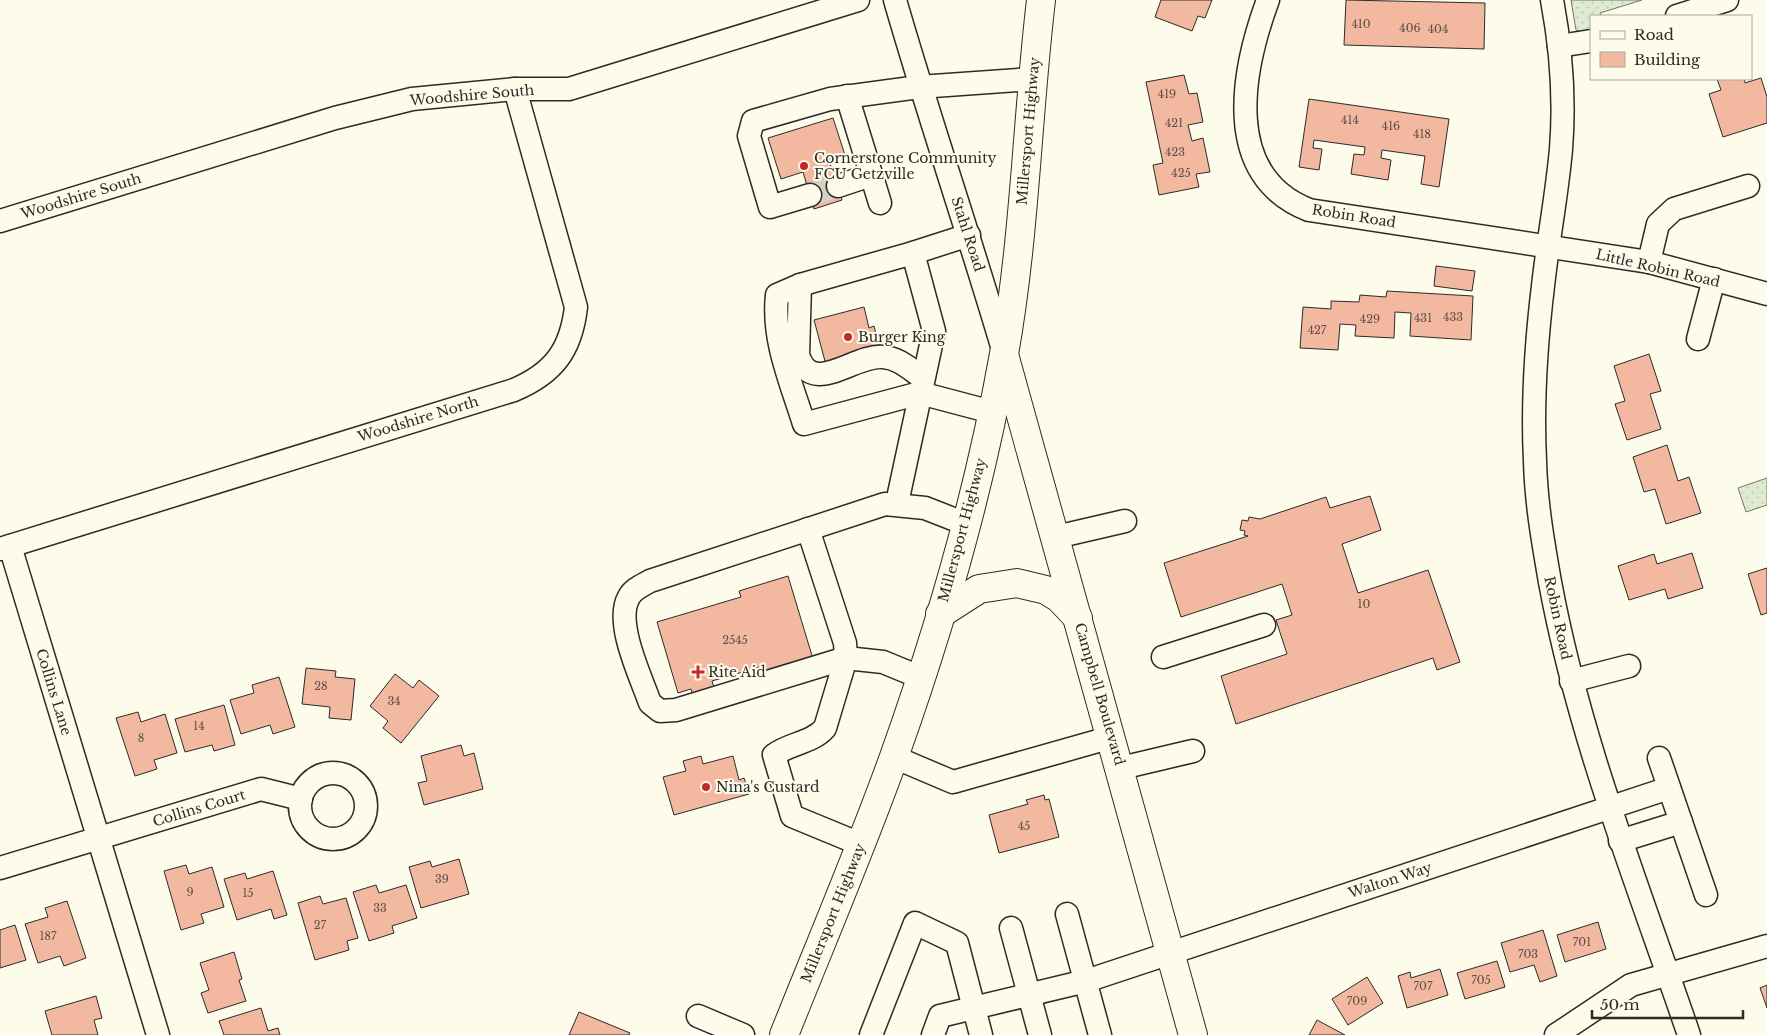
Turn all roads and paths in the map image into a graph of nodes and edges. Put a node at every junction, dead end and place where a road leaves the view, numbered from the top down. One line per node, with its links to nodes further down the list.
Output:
1 (858, 0): 12 (street, Woodshire South)
2 (895, 0): 11 (street, Stahl Road)
3 (1042, 0): 10 (main road, Millersport Highway)
4 (1268, 0): 21 (street, Robin Road)
5 (1552, 0): 9 (street, Robin Road)
6 (1727, 0): 7 (street)
7 (1679, 15)
8 (1590, 41): 9 (street)
9 (1559, 46): 21 (street, Robin Road)
10 (1032, 79): 11 (street); 28 (main road, Millersport Highway)
11 (920, 87): 13 (street); 20 (street, Stahl Road)
12 (515, 89): 19 (street, Woodshire South); 36 (street, Woodshire North)
13 (846, 96): 14 (street); 17 (street)
14 (871, 175): 15 (street); 18 (street)
15 (838, 186)
16 (1748, 186): 23 (street)
17 (810, 194)
18 (880, 203)
19 (0, 221)
20 (969, 234): 22 (street); 28 (street, Stahl Road)
21 (1548, 247): 23 (street, Little Robin Road); 44 (street, Robin Road)
22 (913, 253): 25 (street); 29 (street)
23 (1649, 262): 24 (street, Little Robin Road)
24 (1714, 279): 26 (street, Little Robin Road); 27 (street)
25 (800, 284): 29 (street); 29 (street)
26 (1767, 294)
27 (1698, 339)
28 (1004, 354): 30 (main road, Millersport Highway); 35 (main road, Campbell Boulevard)
29 (921, 386): 30 (street); 31 (street)
30 (992, 412): 33 (main road, Millersport Highway)
31 (897, 503): 33 (street); 34 (street)
32 (1124, 521): 35 (street)
33 (966, 524): 37 (main road, Millersport Highway)
34 (808, 529): 41 (street); 41 (street)
35 (1056, 537): 38 (main road, Campbell Boulevard)
36 (5, 548): 54 (street, Collins Lane)
37 (940, 614): 38 (main road); 43 (main road, Millersport Highway)
38 (1078, 618): 45 (main road, Campbell Boulevard)
39 (1264, 625): 40 (street)
40 (1163, 657)
41 (846, 658): 43 (street); 56 (street)
42 (1629, 666): 44 (street)
43 (922, 678): 47 (main road, Millersport Highway)
44 (1572, 681): 52 (street, Robin Road)
45 (1112, 736): 47 (street); 49 (main road, Campbell Boulevard)
46 (1193, 751): 49 (street)
47 (894, 757): 56 (main road, Millersport Highway)
48 (1659, 758): 50 (street)
49 (1121, 768): 62 (main road, Campbell Boulevard)
50 (1669, 788): 52 (street, Walton Way); 53 (street)
51 (301, 799): 54 (street, Collins Court)
52 (1609, 808): 55 (street, Robin Road); 62 (street, Walton Way)
53 (1681, 822): 55 (street); 58 (street)
54 (99, 838): 57 (street); 68 (street, Collins Lane)
55 (1620, 841): 63 (street, Robin Road)
56 (860, 844): 70 (main road, Millersport Highway)
57 (0, 868)
58 (1706, 894)
59 (1067, 914): 64 (street)
60 (1011, 928): 65 (street)
61 (1767, 946): 63 (street)
62 (1172, 953): 64 (street, Walton Way); 76 (main road, Campbell Boulevard)
63 (1668, 974): 77 (street); 78 (street, Robin Road)
64 (1086, 981): 65 (street, Walton Way); 75 (street)
65 (1029, 995): 66 (street, Walton Way); 74 (street)
66 (974, 1008): 71 (street); 72 (street, Walton Way); 73 (street)
67 (698, 1016): 69 (street)
68 (158, 1035)
69 (743, 1035)
70 (784, 1035)
71 (871, 1035)
72 (933, 1035)
73 (981, 1035)
74 (1040, 1035)
75 (1100, 1035)
76 (1193, 1035)
77 (1556, 1035)
78 (1689, 1035)

